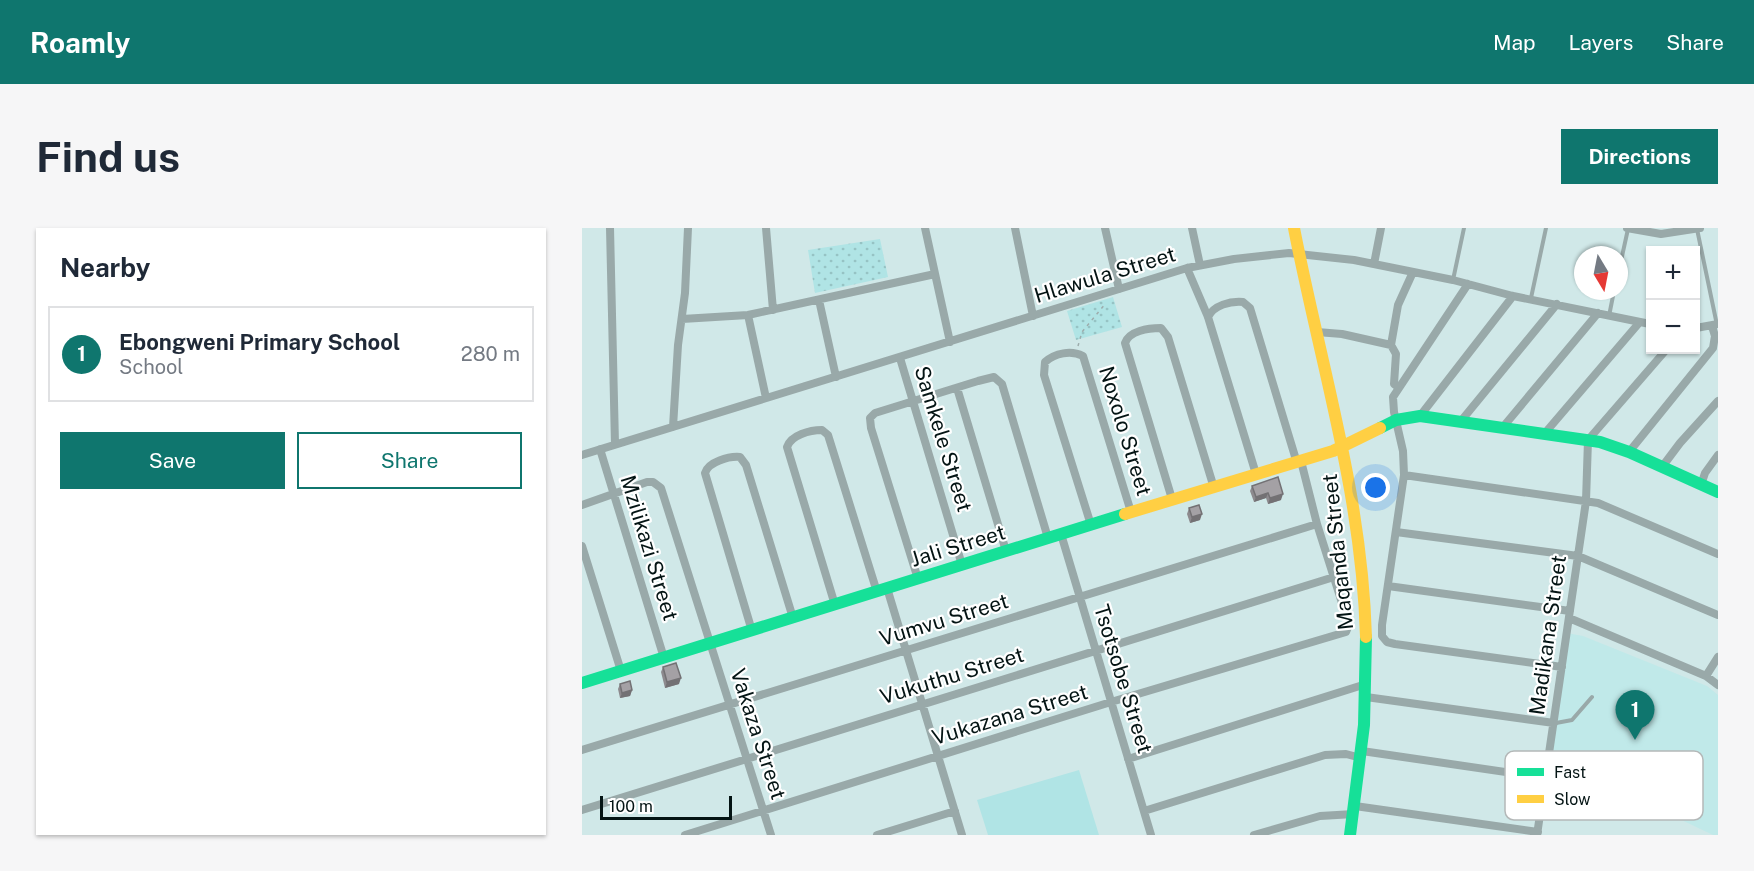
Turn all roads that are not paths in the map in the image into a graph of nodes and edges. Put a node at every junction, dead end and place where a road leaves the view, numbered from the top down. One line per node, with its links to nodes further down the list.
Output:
1 (610, 228): 59 (street)
2 (688, 228): 36 (street)
3 (766, 228): 30 (street)
4 (925, 228): 21 (street)
5 (1015, 228): 33 (street)
6 (1105, 228): 24 (street)
7 (1192, 228): 17 (street)
8 (1381, 228): 18 (street)
9 (1464, 228): 22 (lane)
10 (1546, 228): 26 (lane)
11 (1627, 228): 14 (street); 15 (lane)
12 (1698, 228): 14 (street); 39 (lane)
13 (1294, 230): 16 (street, Maqanda Street)
14 (1668, 231)
15 (1624, 246)
16 (1299, 254): 17 (street, Hlawula Street); 18 (street, Hlawula Street); 41 (street, Maqanda Street)
17 (1200, 264): 19 (street, Hlawula Street)
18 (1374, 264): 20 (street, Hlawula Street)
19 (1187, 268): 24 (street, Hlawula Street); 35 (street)
20 (1413, 272): 22 (street, Hlawula Street); 43 (street)
21 (935, 274): 27 (street); 42 (street)
22 (1453, 280): 23 (street, Hlawula Street)
23 (1468, 284): 25 (street, Hlawula Street); 47 (street)
24 (1115, 290): 33 (street, Hlawula Street)
25 (1513, 296): 26 (street, Hlawula Street); 52 (street)
26 (1532, 298): 29 (street, Hlawula Street)
27 (819, 300): 30 (street); 46 (street)
28 (1612, 300): 34 (lane)
29 (1557, 304): 31 (street, Hlawula Street); 54 (street)
30 (774, 310): 32 (street)
31 (1598, 313): 34 (street, Hlawula Street); 55 (street)
32 (748, 315): 36 (street); 49 (street)
33 (1033, 316): 42 (street, Hlawula Street)
34 (1609, 316): 37 (street, Hlawula Street)
35 (1208, 317): 65 (street); 67 (street)
36 (682, 319): 56 (street)
37 (1639, 323): 38 (street, Hlawula Street); 57 (street)
38 (1646, 324)
39 (1716, 325): 40 (street); 62 (street)
40 (1700, 327)
41 (1317, 333): 43 (street); 60 (street, Maqanda Street)
42 (950, 342): 45 (street, Hlawula Street)
43 (1391, 345): 47 (street)
44 (1663, 354): 58 (street)
45 (900, 358): 46 (street, Hlawula Street); 51 (street, Samkele Street)
46 (836, 378): 49 (street, Hlawula Street)
47 (1398, 387): 53 (street)
48 (957, 388): 51 (street); 81 (street); 83 (street)
49 (766, 398): 56 (street, Hlawula Street)
50 (1718, 401): 66 (street)
51 (912, 402): 86 (street, Samkele Street); 88 (street)
52 (1420, 416): 53 (street, Jali Street); 54 (street, Jali Street)
53 (1396, 420): 60 (street, Jali Street); 68 (street)
54 (1461, 421): 55 (street, Jali Street)
55 (1503, 426): 57 (street, Jali Street)
56 (673, 427): 59 (street, Hlawula Street)
57 (1545, 433): 58 (street, Jali Street)
58 (1588, 440): 62 (street, Jali Street); 74 (street, Madikana Street)
59 (615, 444): 61 (street, Hlawula Street)
60 (1345, 447): 65 (street, Jali Street); 106 (street, Maqanda Street)
61 (600, 449): 63 (street, Hlawula Street); 72 (street, Mzilikazi Street)
62 (1629, 452): 66 (street, Jali Street)
63 (582, 455)
64 (1718, 455): 69 (street)
65 (1299, 462): 67 (street, Jali Street); 77 (street)
66 (1662, 466): 69 (street, Jali Street)
67 (1256, 474): 70 (street, Jali Street)
68 (1404, 475): 74 (street); 79 (street)
69 (1701, 484): 71 (street, Jali Street)
70 (1214, 488): 73 (street, Jali Street); 73 (street)
71 (1718, 492)
72 (614, 494): 75 (street, Vakaza Street); 97 (street, Vakaza Street); 101 (street, Mzilikazi Street)
73 (1172, 499): 76 (street, Jali Street)
74 (1586, 501): 84 (street); 85 (street, Madikana Street)
75 (582, 505)
76 (1131, 512): 78 (street, Jali Street); 78 (street, Noxolo Street)
77 (1317, 524): 87 (street); 91 (street, Vumvu Street)
78 (1091, 525): 80 (street, Jali Street)
79 (1396, 532): 85 (street); 89 (street)
80 (1061, 534): 81 (street, Jali Street); 91 (street, Tsotsobe Street)
81 (1048, 538): 83 (street, Jali Street)
82 (582, 546): 103 (street)
83 (1006, 551): 86 (street, Jali Street)
84 (1718, 554)
85 (1578, 556): 93 (street, Madikana Street); 94 (street)
86 (962, 565): 88 (street, Jali Street)
87 (1334, 577): 98 (street, Vukuthu Street); 110 (street, Vukazana Street)
88 (918, 579): 90 (street, Jali Street)
89 (1388, 586): 93 (street); 102 (street)
90 (882, 590): 92 (street, Jali Street); 92 (street); 99 (street)
91 (1080, 597): 98 (street, Tsotsobe Street); 99 (street, Vumvu Street)
92 (835, 605): 95 (street, Jali Street)
93 (1569, 614): 102 (street, Madikana Street); 104 (street)
94 (1718, 615)
95 (793, 618): 96 (street, Jali Street); 96 (street)
96 (752, 631): 97 (street, Jali Street)
97 (709, 644): 101 (street, Jali Street); 112 (street, Vakaza Street)
98 (1096, 650): 110 (street, Tsotsobe Street); 111 (street, Vukuthu Street)
99 (905, 651): 111 (street); 112 (street, Vumvu Street)
100 (1718, 657): 104 (street)
101 (664, 658): 103 (street, Jali Street)
102 (1562, 667): 113 (street, Madikana Street)
103 (621, 671): 105 (street, Jali Street)
104 (1706, 676): 107 (street)
105 (582, 683)
106 (1366, 684): 108 (street, Maqanda Street); 119 (street)
107 (1718, 685)
108 (1366, 697): 113 (street); 116 (street, Maqanda Street)
109 (1592, 697): 113 (lane)
110 (1111, 702): 117 (street, Vukazana Street); 119 (street, Tsotsobe Street)
111 (922, 704): 117 (street); 118 (street, Vukuthu Street)
112 (730, 705): 114 (street, Vumvu Street); 118 (street, Vakaza Street)
113 (1554, 723): 115 (street, Madikana Street)
114 (582, 750)
115 (1550, 751)
116 (1361, 755): 120 (street); 122 (street, Maqanda Street); 125 (street)
117 (938, 757): 123 (street, Vukazana Street); 124 (street)
118 (748, 759): 121 (street, Vukuthu Street); 123 (street, Vakaza Street)
119 (1128, 759): 125 (street, Tsotsobe Street)
120 (1505, 773)
121 (582, 810)
122 (1354, 810): 126 (street); 132 (street); 133 (street, Maqanda Street)
123 (764, 811): 127 (street, Vukazana Street); 128 (street, Vakaza Street)
124 (955, 811): 129 (street); 130 (street)
125 (1144, 811): 131 (street, Tsotsobe Street)
126 (1538, 834)
127 (685, 835)
128 (771, 835)
129 (877, 835)
130 (963, 835)
131 (1152, 835)
132 (1254, 835)
133 (1350, 835)

